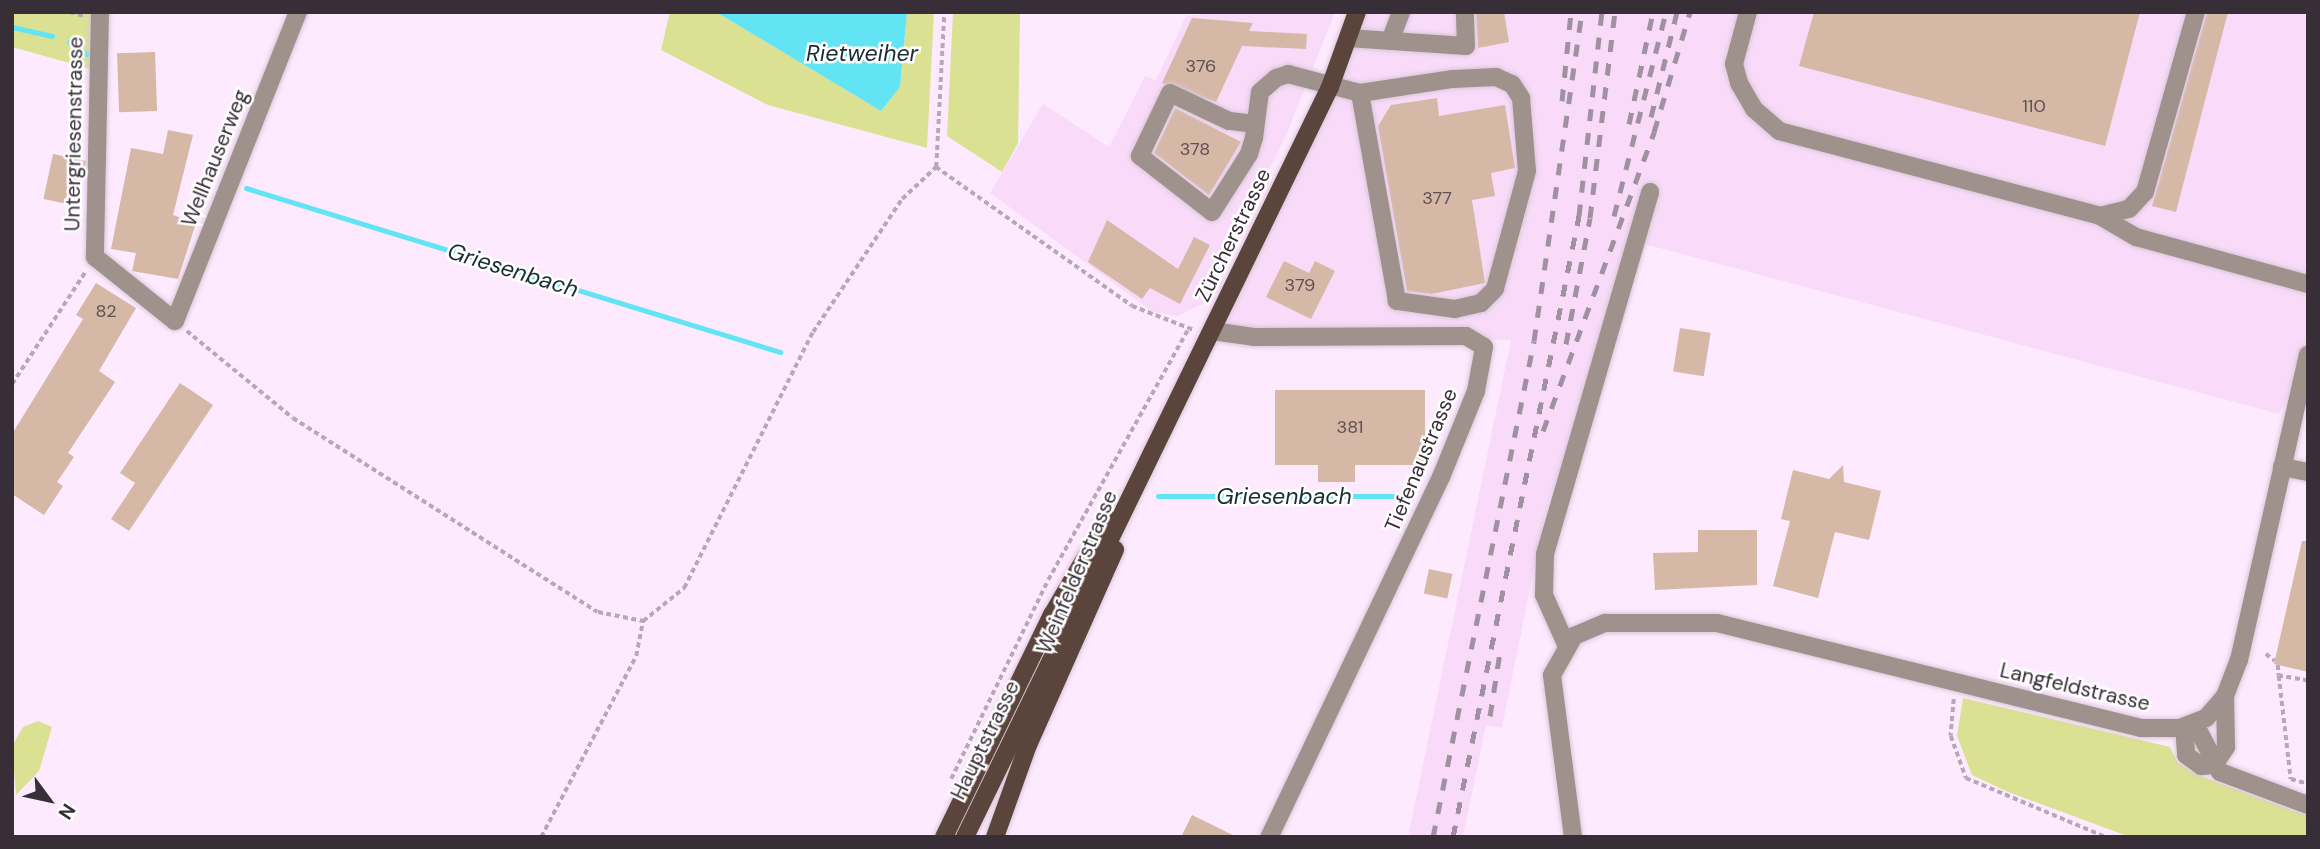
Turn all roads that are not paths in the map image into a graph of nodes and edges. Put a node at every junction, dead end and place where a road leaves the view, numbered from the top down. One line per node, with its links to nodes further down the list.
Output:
1 (100, 12): 16 (street, Untergriesenstrasse)
2 (298, 12): 16 (street, Wellhauserweg)
3 (1357, 12): 8 (main road, Zürcherstrasse)
4 (1401, 12): 9 (street)
5 (1465, 12): 9 (street)
6 (1748, 12): 14 (street)
7 (2196, 12): 14 (street)
8 (1348, 38): 9 (street); 10 (main road, Zürcherstrasse)
9 (1390, 41)
10 (1330, 88): 11 (street); 12 (street); 17 (main road, Zürcherstrasse)
11 (1360, 93): 11 (street)
12 (1255, 124): 12 (street)
13 (1650, 192): 22 (street)
14 (2100, 216): 15 (street)
15 (2308, 285)
16 (175, 321)
17 (1212, 331): 21 (main road, Zürcherstrasse); 30 (street, Tiefenaustrasse)
18 (2308, 355): 19 (street)
19 (2282, 467): 20 (street); 23 (street)
20 (2308, 472)
21 (1140, 474): 27 (main road, Weinfelderstrasse); 28 (main road, Hauptstrasse); 29 (main road, Weinfelderstrasse)
22 (1566, 644): 24 (street, Langfeldstrasse); 31 (street)
23 (2225, 696): 24 (street); 25 (street)
24 (2194, 724): 25 (street)
25 (2214, 765): 26 (street)
26 (2308, 805)
27 (944, 837)
28 (965, 837)
29 (995, 837)
30 (1269, 837)
31 (1573, 837)

